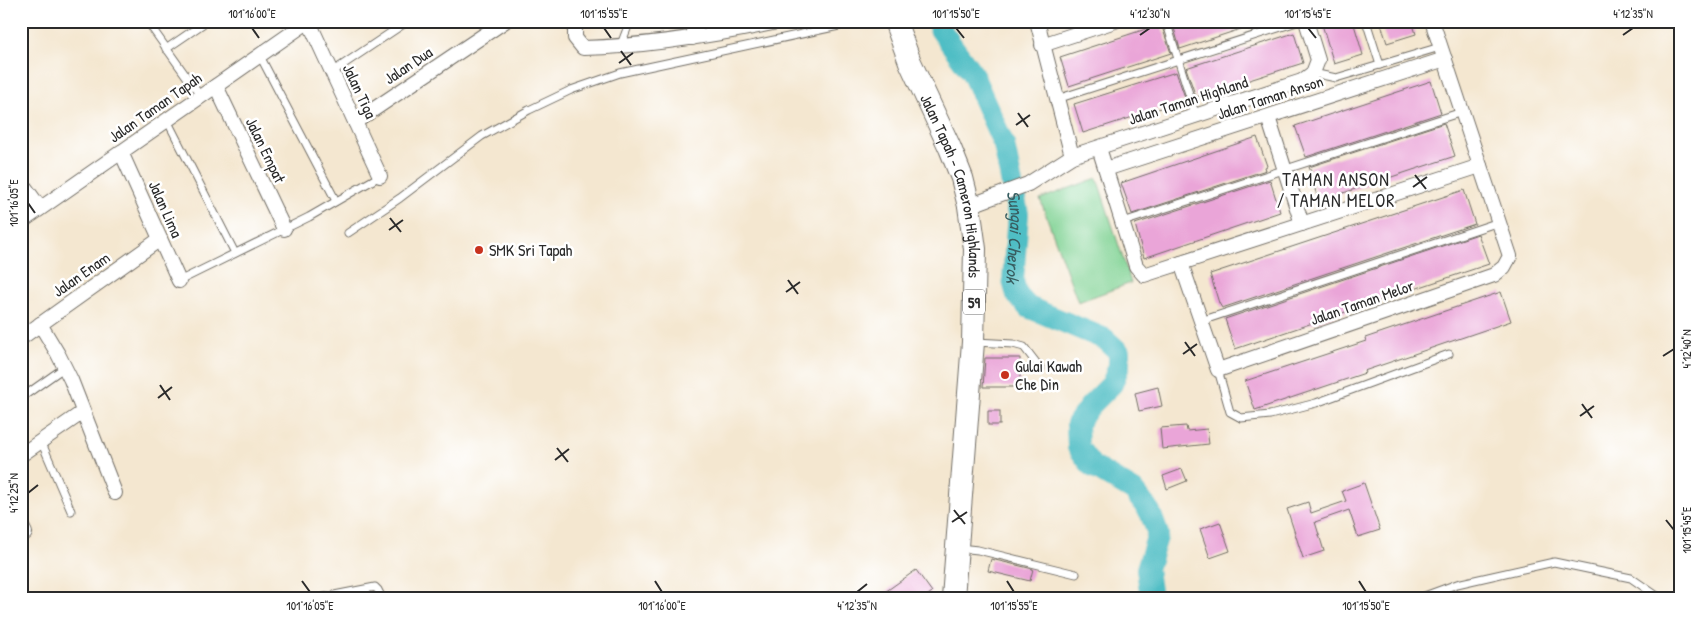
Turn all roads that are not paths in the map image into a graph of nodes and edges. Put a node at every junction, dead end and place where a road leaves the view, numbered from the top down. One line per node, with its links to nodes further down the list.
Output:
1 (147, 21): 23 (lane)
2 (207, 21): 23 (lane)
3 (309, 21): 25 (street, Jalan Taman Tapah); 28 (street, Jalan Tiga)
4 (408, 21): 28 (lane)
5 (505, 21): 37 (street, Jalan Dua)
6 (575, 21): 22 (street)
7 (630, 21): 22 (lane)
8 (697, 21): 20 (street)
9 (782, 21): 19 (street)
10 (862, 21): 54 (lane)
11 (895, 21): 47 (main road, Jalan Tapah - Cameron Highlands / 59)
12 (1037, 21): 21 (street)
13 (1115, 21): 21 (street)
14 (1166, 21): 26 (lane)
15 (1300, 21): 26 (lane)
16 (1306, 21): 29 (street)
17 (1366, 21): 27 (lane)
18 (1432, 21): 24 (street)
19 (755, 24): 20 (street)
20 (692, 38): 22 (street)
21 (1042, 45): 32 (street)
22 (620, 47)
23 (166, 49): 31 (lane)
24 (1442, 53): 27 (lane); 33 (street); 35 (street, Jalan Taman Anson)
25 (260, 56): 30 (street, Jalan Taman Tapah); 46 (lane)
26 (1178, 60): 32 (lane); 34 (lane)
27 (1380, 65): 29 (lane)
28 (332, 72): 37 (street, Jalan Tiga)
29 (1313, 73): 34 (street, Jalan Taman Highland)
30 (216, 86): 31 (street, Jalan Taman Tapah); 53 (street, Jalan Empat)
31 (201, 97): 36 (street, Jalan Taman Tapah)
32 (1057, 99): 40 (street)
33 (1462, 112): 41 (street); 43 (lane)
34 (1196, 116): 38 (street, Jalan Taman Highland)
35 (1268, 116): 42 (street, Jalan Taman Anson); 43 (street)
36 (168, 120): 39 (street, Jalan Taman Tapah); 56 (lane)
37 (355, 122): 44 (street, Jalan Tiga)
38 (1099, 148): 40 (street, Jalan Taman Highland); 42 (street)
39 (121, 152): 48 (street, Jalan Taman Tapah); 55 (street, Jalan Lima)
40 (1072, 156): 47 (street, Jalan Taman Highland)
41 (1480, 166): 51 (street); 52 (street)
42 (1106, 169): 50 (street)
43 (1285, 170): 50 (lane); 52 (street)
44 (380, 176): 46 (lane)
45 (21, 182): 48 (street)
46 (336, 201): 53 (lane)
47 (969, 206): 62 (main road, Jalan Tapah - Cameron Highlands / 59)
48 (40, 208): 49 (street, Jalan Taman Tapah)
49 (21, 222)
50 (1122, 222): 57 (street)
51 (1499, 222): 59 (lane); 66 (street, Jalan Taman Melor)
52 (1302, 224): 57 (street)
53 (284, 229): 56 (lane)
54 (348, 233)
55 (160, 239): 58 (street, Jalan Lima); 60 (street, Jalan Enam)
56 (235, 253): 58 (lane)
57 (1181, 263): 59 (street)
58 (179, 281)
59 (1201, 321): 66 (street)
60 (40, 324): 61 (street, Jalan Enam); 64 (street)
61 (21, 338)
62 (973, 342): 65 (lane); 73 (main road, Jalan Tapah - Cameron Highlands / 59)
63 (1449, 354): 66 (lane)
64 (65, 367): 67 (lane); 68 (street)
65 (1041, 369)
66 (1218, 370)
67 (21, 398)
68 (83, 412): 69 (street); 71 (street)
69 (41, 441): 70 (street); 72 (lane)
70 (21, 455)
71 (114, 493)
72 (71, 511)
73 (956, 547): 74 (lane); 77 (main road, Jalan Tapah - Cameron Highlands / 59)
74 (1076, 574)
75 (318, 598): 76 (lane)
76 (382, 598)
77 (952, 598)
78 (1419, 598): 79 (lane)
79 (1660, 598)

